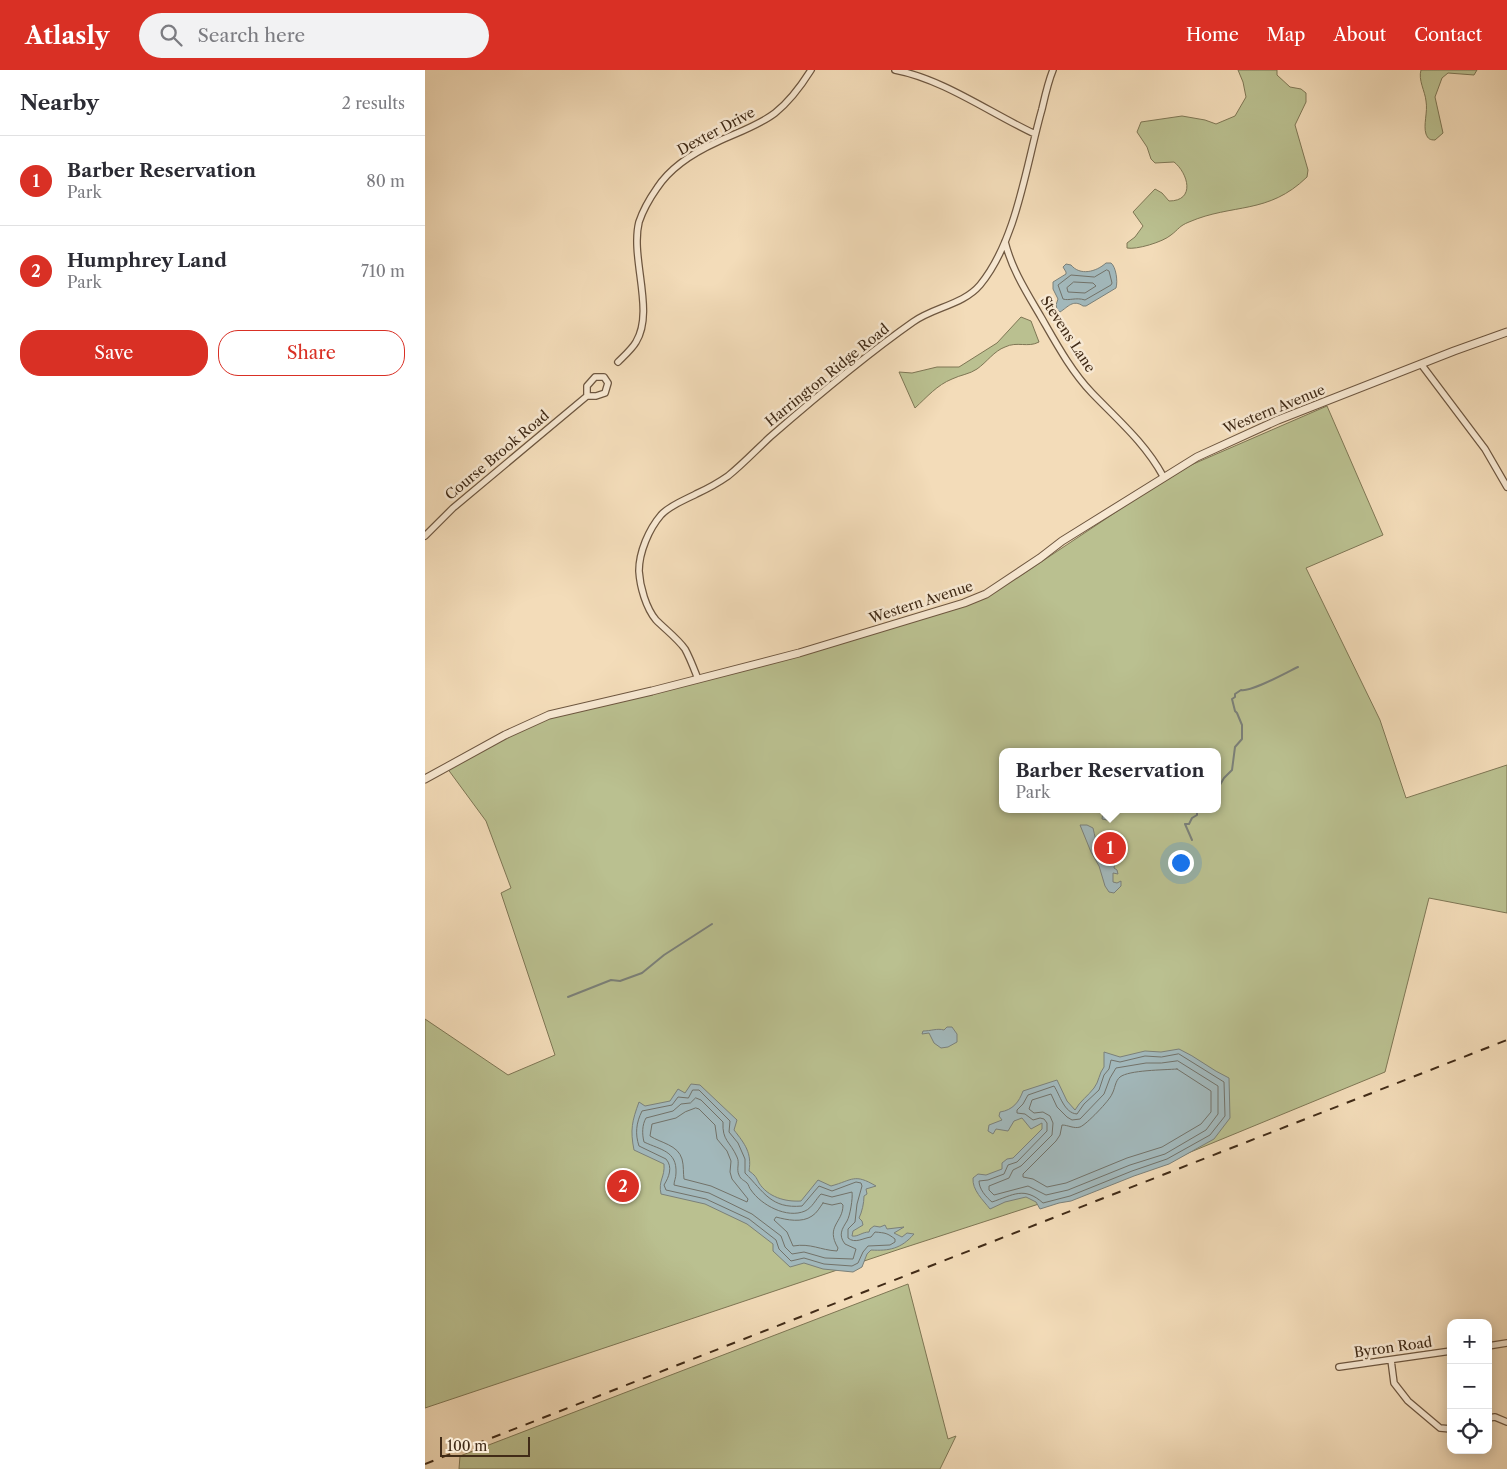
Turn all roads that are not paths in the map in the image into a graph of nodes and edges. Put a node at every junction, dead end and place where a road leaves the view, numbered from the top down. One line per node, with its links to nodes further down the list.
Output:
1 (811, 70): 7 (street, Dexter Drive)
2 (895, 70): 4 (street)
3 (1053, 70): 4 (street, Harrington Ridge Road)
4 (1035, 134): 5 (street, Harrington Ridge Road)
5 (1005, 242): 10 (street, Stevens Lane); 13 (street, Harrington Ridge Road)
6 (1507, 332): 8 (street, Western Avenue)
7 (618, 362)
8 (1421, 364): 10 (street, Western Avenue); 11 (street)
9 (587, 396): 12 (street, Course Brook Road)
10 (1163, 476): 13 (street, Western Avenue)
11 (1507, 487)
12 (425, 536)
13 (698, 679): 14 (street, Western Avenue)
14 (425, 779)
15 (1507, 1343): 16 (street)
16 (1492, 1345)
17 (1447, 1352): 18 (street, Byron Road)
18 (1391, 1360): 19 (street, Byron Road); 22 (street)
19 (1339, 1367)
20 (1492, 1417): 21 (street)
21 (1507, 1422)
22 (1447, 1429)

